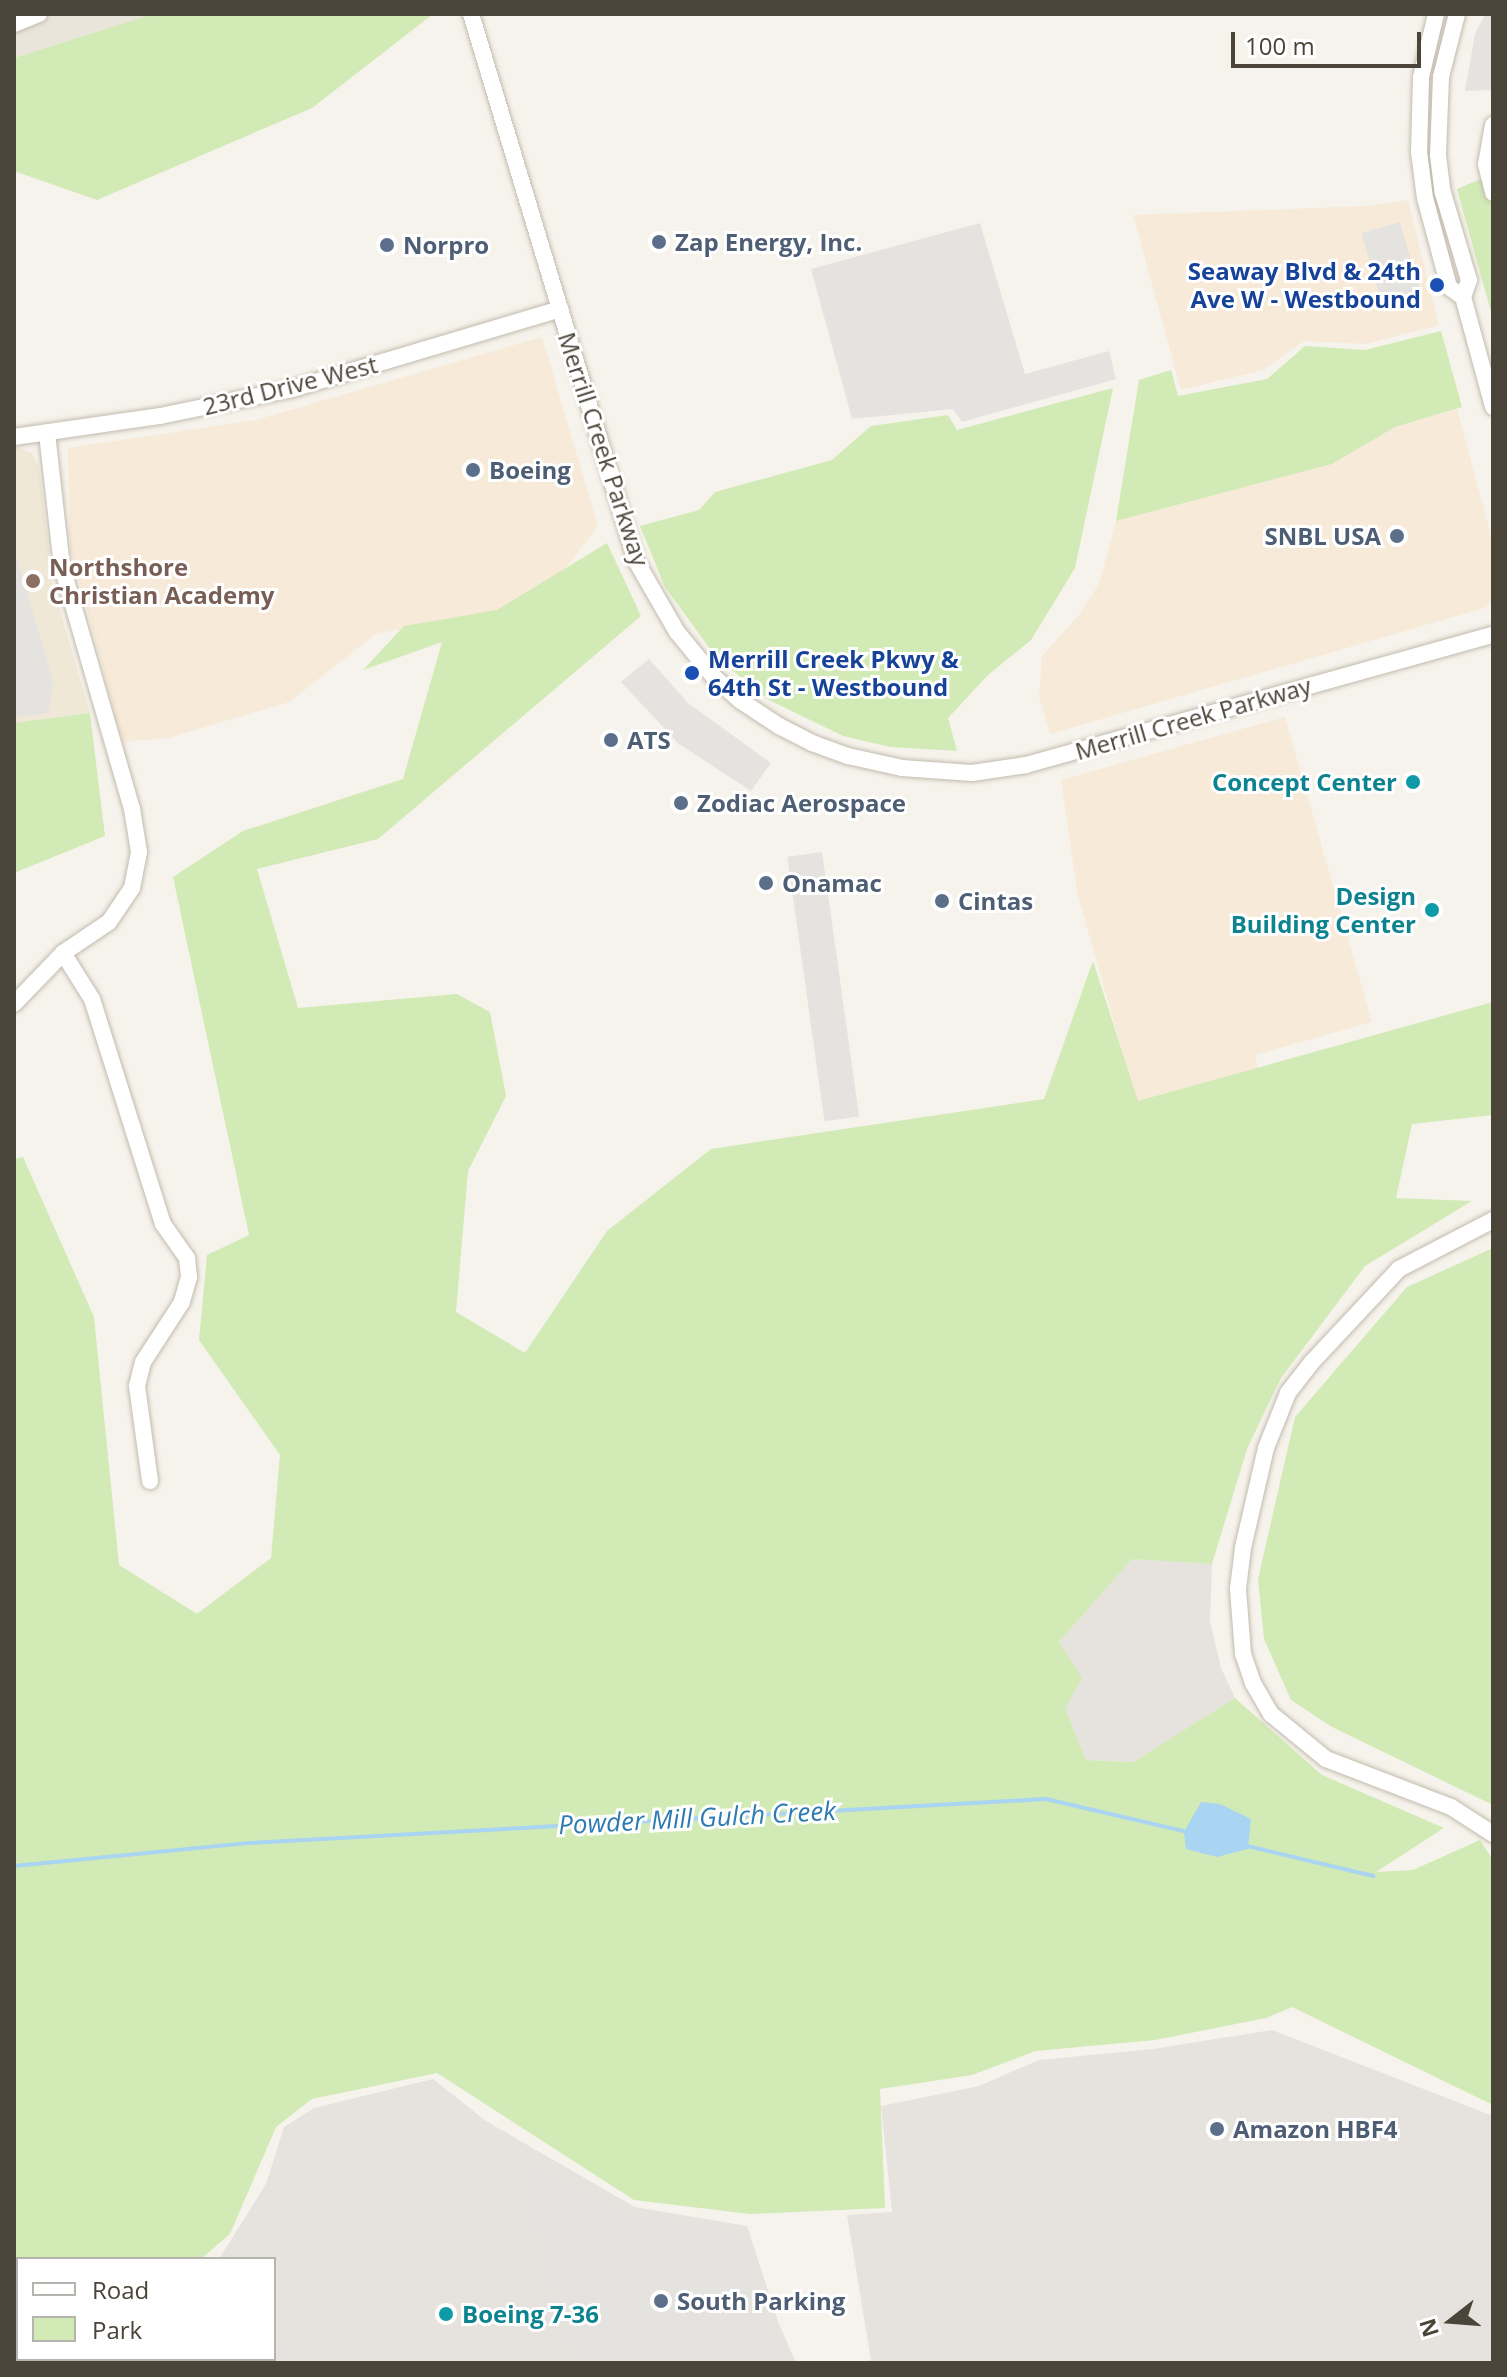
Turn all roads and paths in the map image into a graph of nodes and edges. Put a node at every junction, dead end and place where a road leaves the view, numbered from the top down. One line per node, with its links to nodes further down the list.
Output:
1 (39, 14): 5 (street)
2 (471, 14): 9 (street, Merrill Creek Parkway)
3 (1436, 14): 8 (street)
4 (1457, 14): 8 (street)
5 (14, 24)
6 (1493, 125): 7 (street)
7 (1493, 193)
8 (1463, 297): 10 (street)
9 (560, 309): 11 (street, 23rd Drive West); 13 (street, Merrill Creek Parkway)
10 (1493, 407)
11 (47, 434): 12 (street, 23rd Drive West); 14 (street)
12 (14, 437)
13 (1493, 635)
14 (63, 953): 15 (street); 17 (street)
15 (14, 1004)
16 (1493, 1220): 18 (street)
17 (150, 1481)
18 (1493, 1834)

